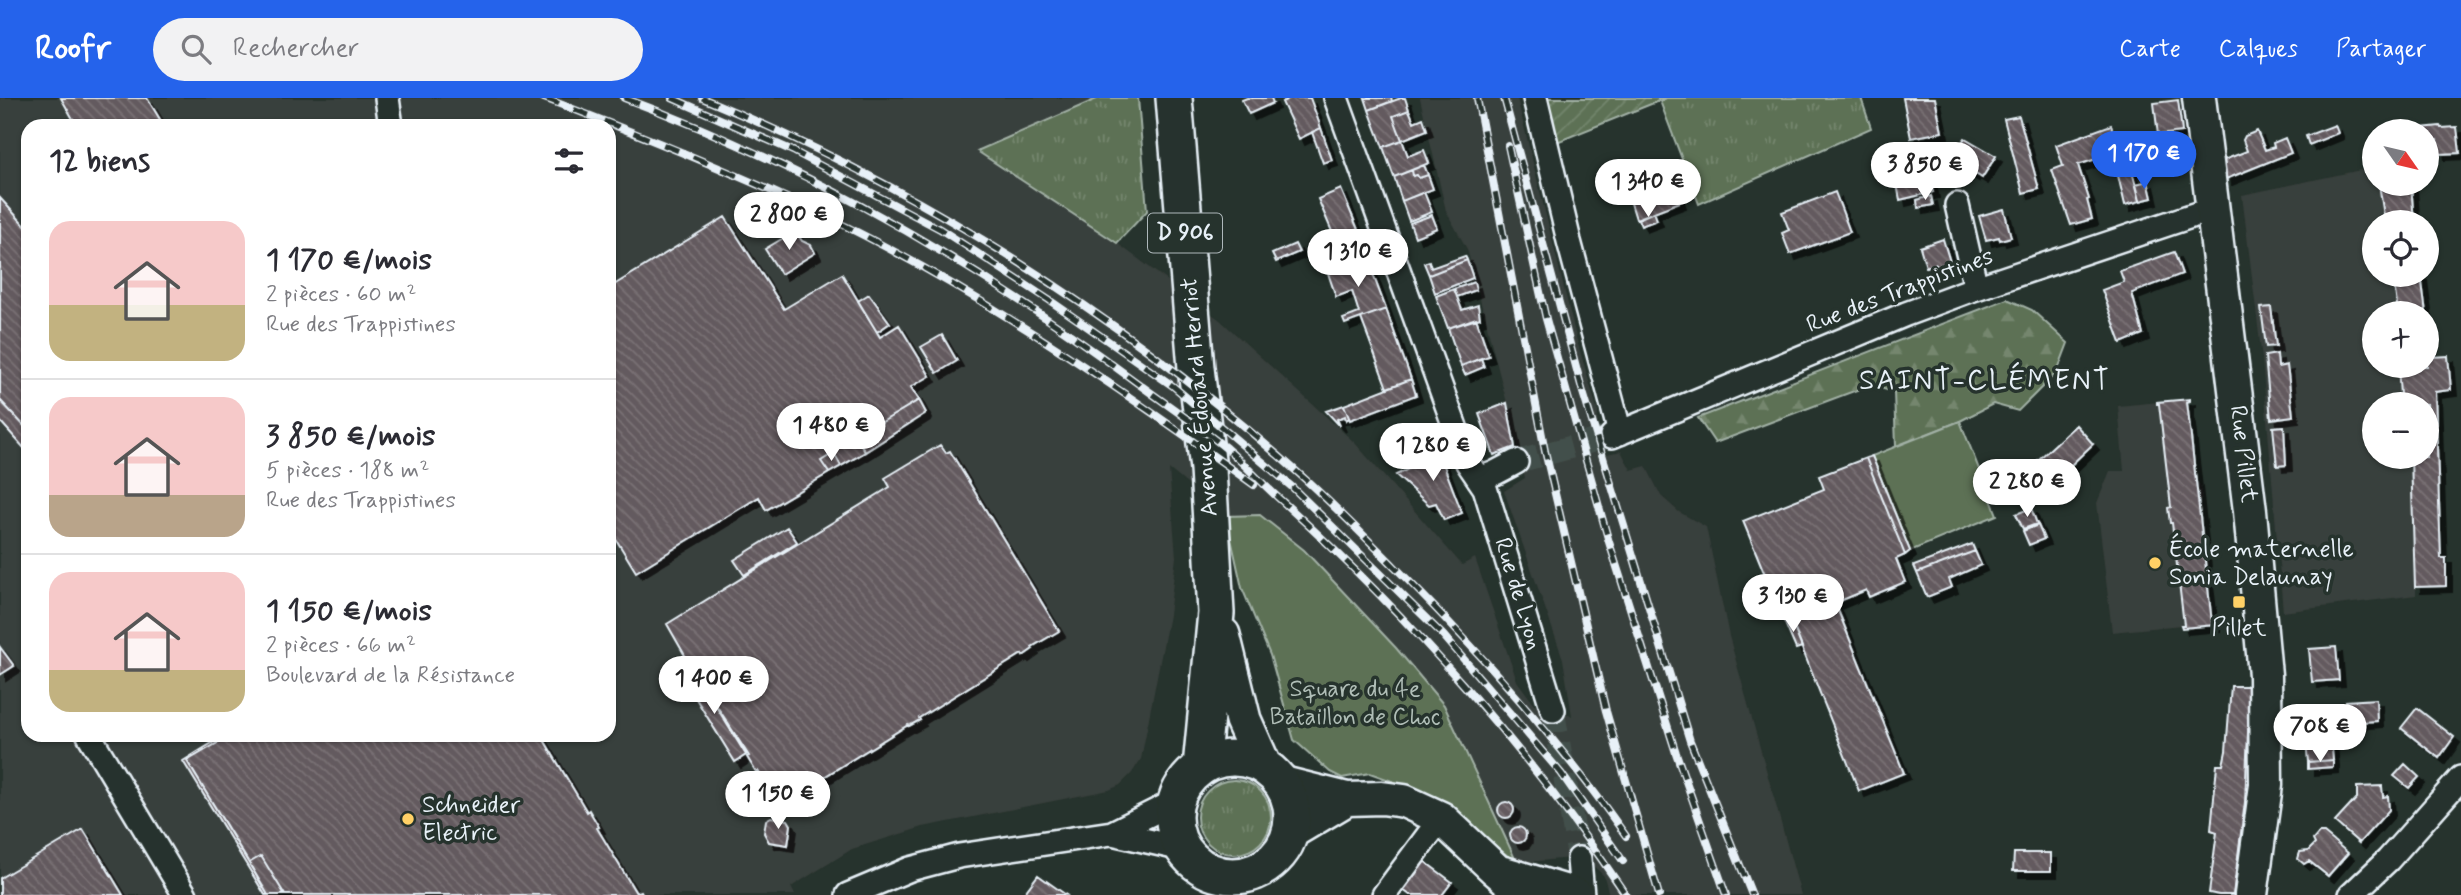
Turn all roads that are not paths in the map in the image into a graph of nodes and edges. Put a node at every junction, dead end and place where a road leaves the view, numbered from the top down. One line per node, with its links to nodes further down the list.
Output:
1 (387, 98): 6 (street)
2 (1174, 98): 12 (main road, Avenue Édouard Herriot / D 906)
3 (1336, 98): 11 (street, Rue de Lyon)
4 (1535, 98): 9 (street, Rue des Trappistines)
5 (2199, 98): 8 (street, Rue Pillet)
6 (390, 119)
7 (1957, 205): 9 (street)
8 (2212, 209): 9 (street, Rue des Trappistines); 34 (street, Rue Pillet)
9 (1976, 288)
10 (1517, 462): 11 (street)
11 (1479, 479): 13 (street, Rue de Lyon)
12 (1216, 613): 15 (main road, Avenue Édouard Herriot / D 906); 16 (main road, Avenue Édouard Herriot / D 906)
13 (1553, 710)
14 (93, 742): 28 (street)
15 (1201, 767): 16 (main road); 19 (main road)
16 (1273, 774): 18 (street); 22 (main road)
17 (2461, 778): 35 (street)
18 (1347, 799): 20 (street); 22 (street)
19 (1176, 801): 21 (street); 23 (main road)
20 (1441, 818): 25 (street); 30 (street)
21 (1112, 833): 23 (street); 29 (street)
22 (1290, 833): 26 (main road)
23 (1183, 849): 27 (main road)
24 (1579, 859): 33 (street)
25 (1496, 870): 31 (street); 32 (street)
26 (1266, 879): 27 (main road)
27 (1216, 883)
28 (185, 895)
29 (848, 895)
30 (1384, 895)
31 (1525, 895)
32 (1577, 895)
33 (1582, 895)
34 (2251, 895)
35 (2351, 895)

